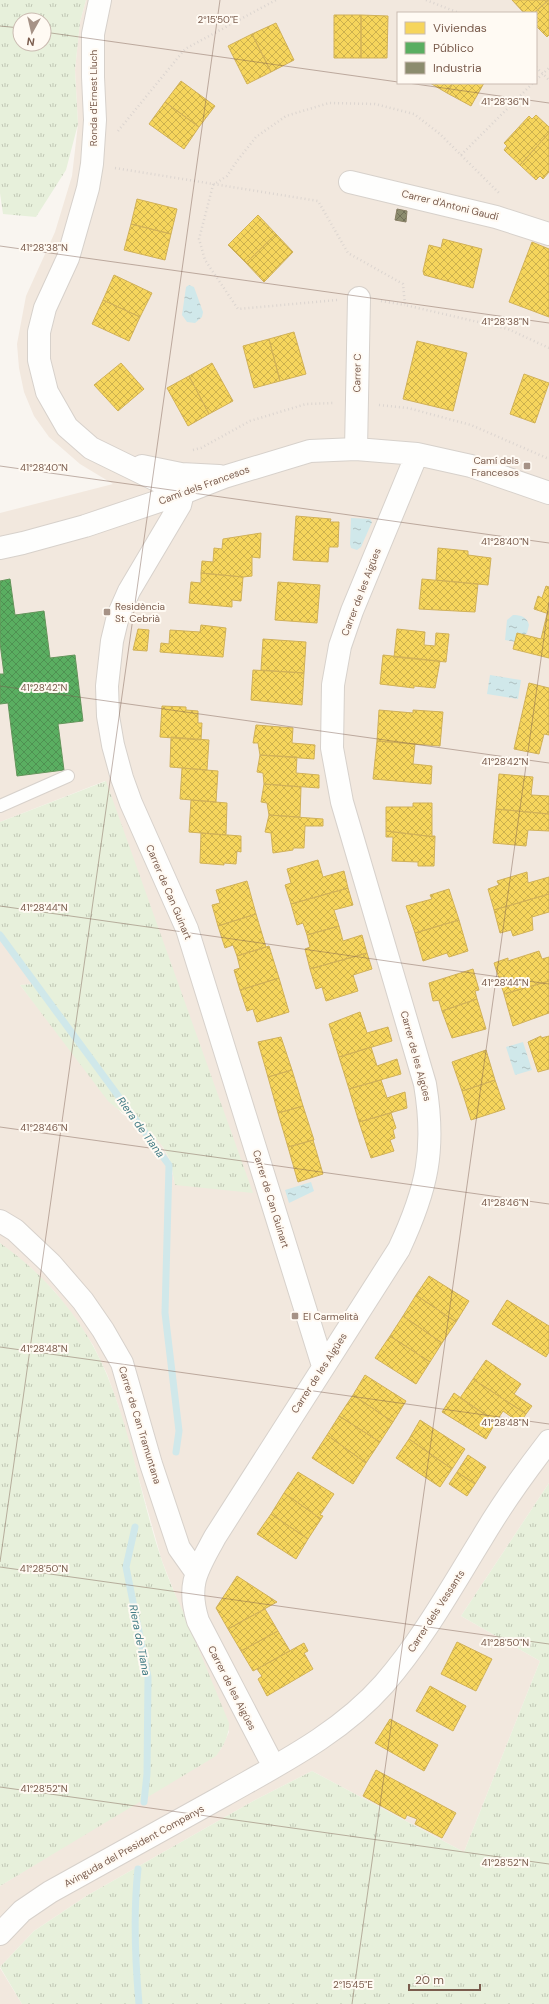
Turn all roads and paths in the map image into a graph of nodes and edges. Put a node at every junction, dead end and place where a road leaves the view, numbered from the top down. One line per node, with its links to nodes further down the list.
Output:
1 (100, 0): 26 (street, Ronda d'Ernest Lluch)
2 (276, 0): 11 (path)
3 (426, 0): 4 (path)
4 (456, 12)
5 (537, 68): 7 (path)
6 (549, 68): 7 (path)
7 (543, 73): 8 (path); 9 (path)
8 (537, 79)
9 (549, 80)
10 (532, 84): 12 (path)
11 (115, 135)
12 (461, 155): 15 (path); 16 (path)
13 (109, 167): 15 (path)
14 (350, 182): 17 (street, Carrer d'Antoni Gaudí)
15 (213, 185): 18 (path); 19 (path)
16 (505, 198)
17 (549, 234)
18 (359, 298): 19 (path); 21 (street, Carrer C)
19 (405, 305): 20 (path)
20 (549, 348)
21 (356, 402): 22 (street, Carrer C); 23 (path); 25 (path)
22 (356, 449): 24 (street, Camí dels Francesos); 27 (street, Camí dels Francesos)
23 (186, 451)
24 (417, 454): 29 (street, Camí dels Francesos); 34 (street, Carrer de les Aigües)
25 (549, 459)
26 (121, 464): 27 (street, Ronda d'Ernest Lluch); 28 (street, Ronda d'Ernest Lluch)
27 (224, 476): 28 (street, Camí dels Francesos)
28 (183, 493): 30 (street, Camí dels Francesos); 34 (street, Carrer de Can Guinart)
29 (549, 493)
30 (0, 548)
31 (68, 776): 32 (lane)
32 (0, 806)
33 (0, 1221): 36 (street, Carrer de Can Tramuntana)
34 (323, 1366): 36 (street, Carrer de les Aigües)
35 (549, 1441): 37 (street, Carrer dels Vessants)
36 (196, 1572): 37 (street, Carrer de les Aigües)
37 (274, 1767): 38 (street, Avinguda del President Companys)
38 (0, 1934)

